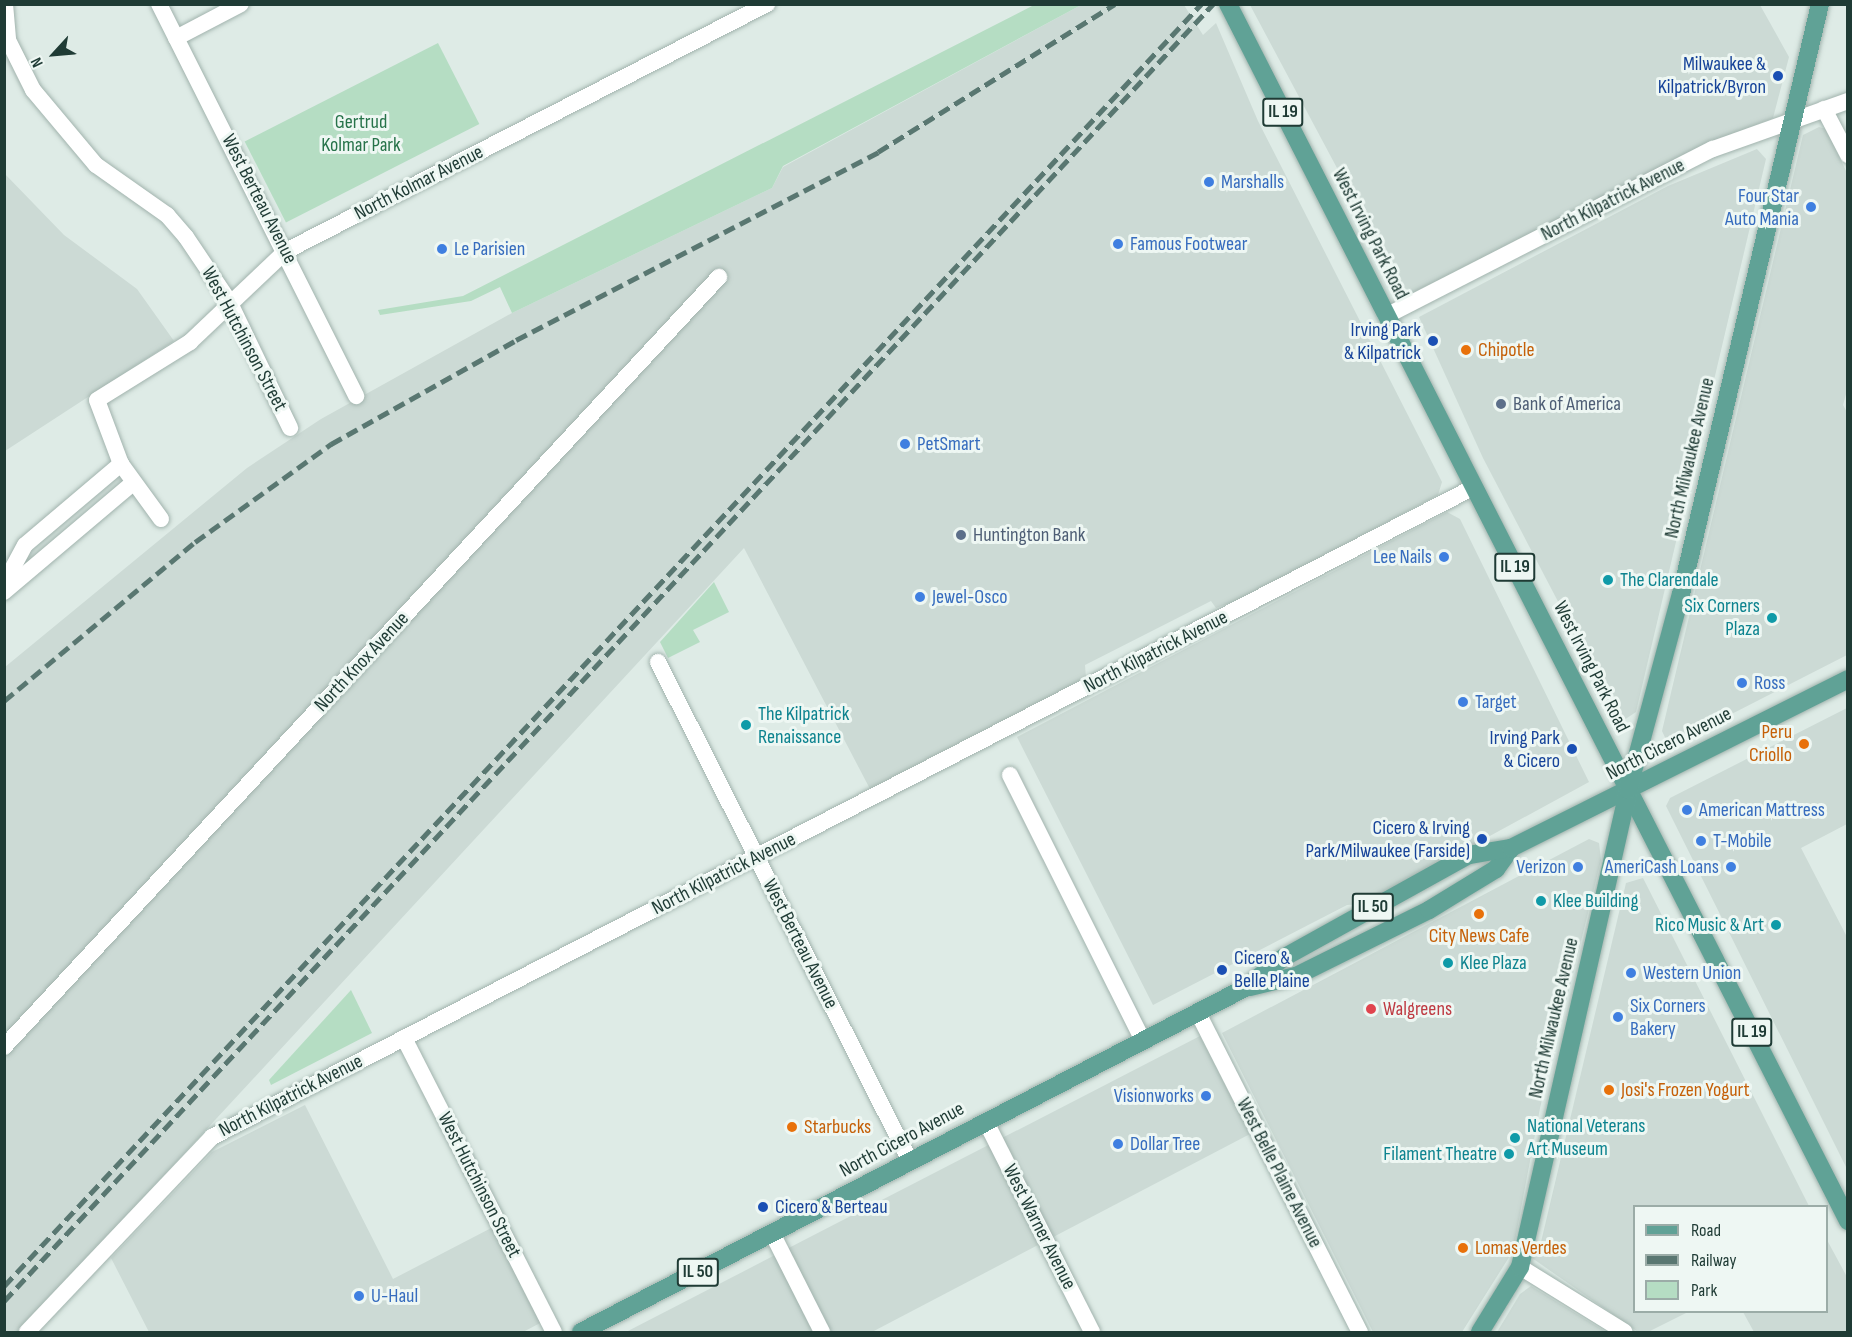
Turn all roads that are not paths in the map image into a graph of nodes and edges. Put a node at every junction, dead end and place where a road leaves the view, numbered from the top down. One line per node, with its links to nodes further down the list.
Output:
1 (5, 4): 14 (street, West Hutchinson Street)
2 (159, 4): 7 (street, West Berteau Avenue)
3 (240, 4): 7 (street)
4 (767, 4): 12 (street, North Kolmar Avenue)
5 (1228, 4): 15 (main road, West Irving Park Road / IL 19)
6 (1820, 4): 10 (main road, North Milwaukee Avenue)
7 (176, 38): 12 (street, West Berteau Avenue)
8 (1848, 101): 9 (street, North Kilpatrick Avenue)
9 (1824, 109): 10 (street, North Kilpatrick Avenue); 11 (street)
10 (1791, 122): 15 (street, North Kilpatrick Avenue); 27 (main road, North Milwaukee Avenue)
11 (1848, 154)
12 (286, 250): 14 (street, North Kolmar Avenue); 16 (street, West Berteau Avenue)
13 (719, 277): 34 (street, North Knox Avenue)
14 (230, 302): 17 (street, West Hutchinson Street); 18 (street, North Kolmar Avenue)
15 (1386, 316): 20 (main road, West Irving Park Road / IL 19)
16 (356, 396)
17 (290, 428)
18 (121, 464): 19 (street); 22 (street)
19 (132, 484): 21 (street); 23 (street)
20 (1474, 488): 27 (main road, West Irving Park Road / IL 19); 29 (street, North Kilpatrick Avenue)
21 (161, 519)
22 (4, 584)
23 (4, 592)
24 (658, 662): 29 (street, West Berteau Avenue)
25 (1848, 679): 27 (main road, North Cicero Avenue / IL 50)
26 (1010, 775): 33 (street)
27 (1628, 790): 28 (main road, North Cicero Avenue / IL 50); 37 (main road, West Irving Park Road / IL 19); 39 (main road, North Milwaukee Avenue)
28 (1511, 848): 30 (main road, North Cicero Avenue / IL 50); 30 (main road, North Cicero Avenue)
29 (756, 857): 32 (street, North Kilpatrick Avenue); 36 (street, West Berteau Avenue)
30 (1245, 988): 31 (main road, North Cicero Avenue / IL 50)
31 (1198, 1012): 33 (main road, North Cicero Avenue / IL 50); 45 (street, West Belle Plaine Avenue)
32 (404, 1038): 40 (street, North Kilpatrick Avenue); 41 (street, West Hutchinson Street)
33 (1143, 1041): 35 (main road, North Cicero Avenue / IL 50)
34 (4, 1047)
35 (986, 1122): 36 (main road, North Cicero Avenue / IL 50); 44 (street, West Warner Avenue)
36 (910, 1161): 38 (main road, North Cicero Avenue / IL 50)
37 (1848, 1221)
38 (772, 1233): 42 (main road, North Cicero Avenue / IL 50); 43 (street)
39 (1520, 1267): 46 (main road, North Milwaukee Avenue); 47 (street)
40 (27, 1332)
41 (554, 1332)
42 (581, 1332)
43 (822, 1332)
44 (1092, 1332)
45 (1360, 1332)
46 (1480, 1332)
47 (1625, 1332)

